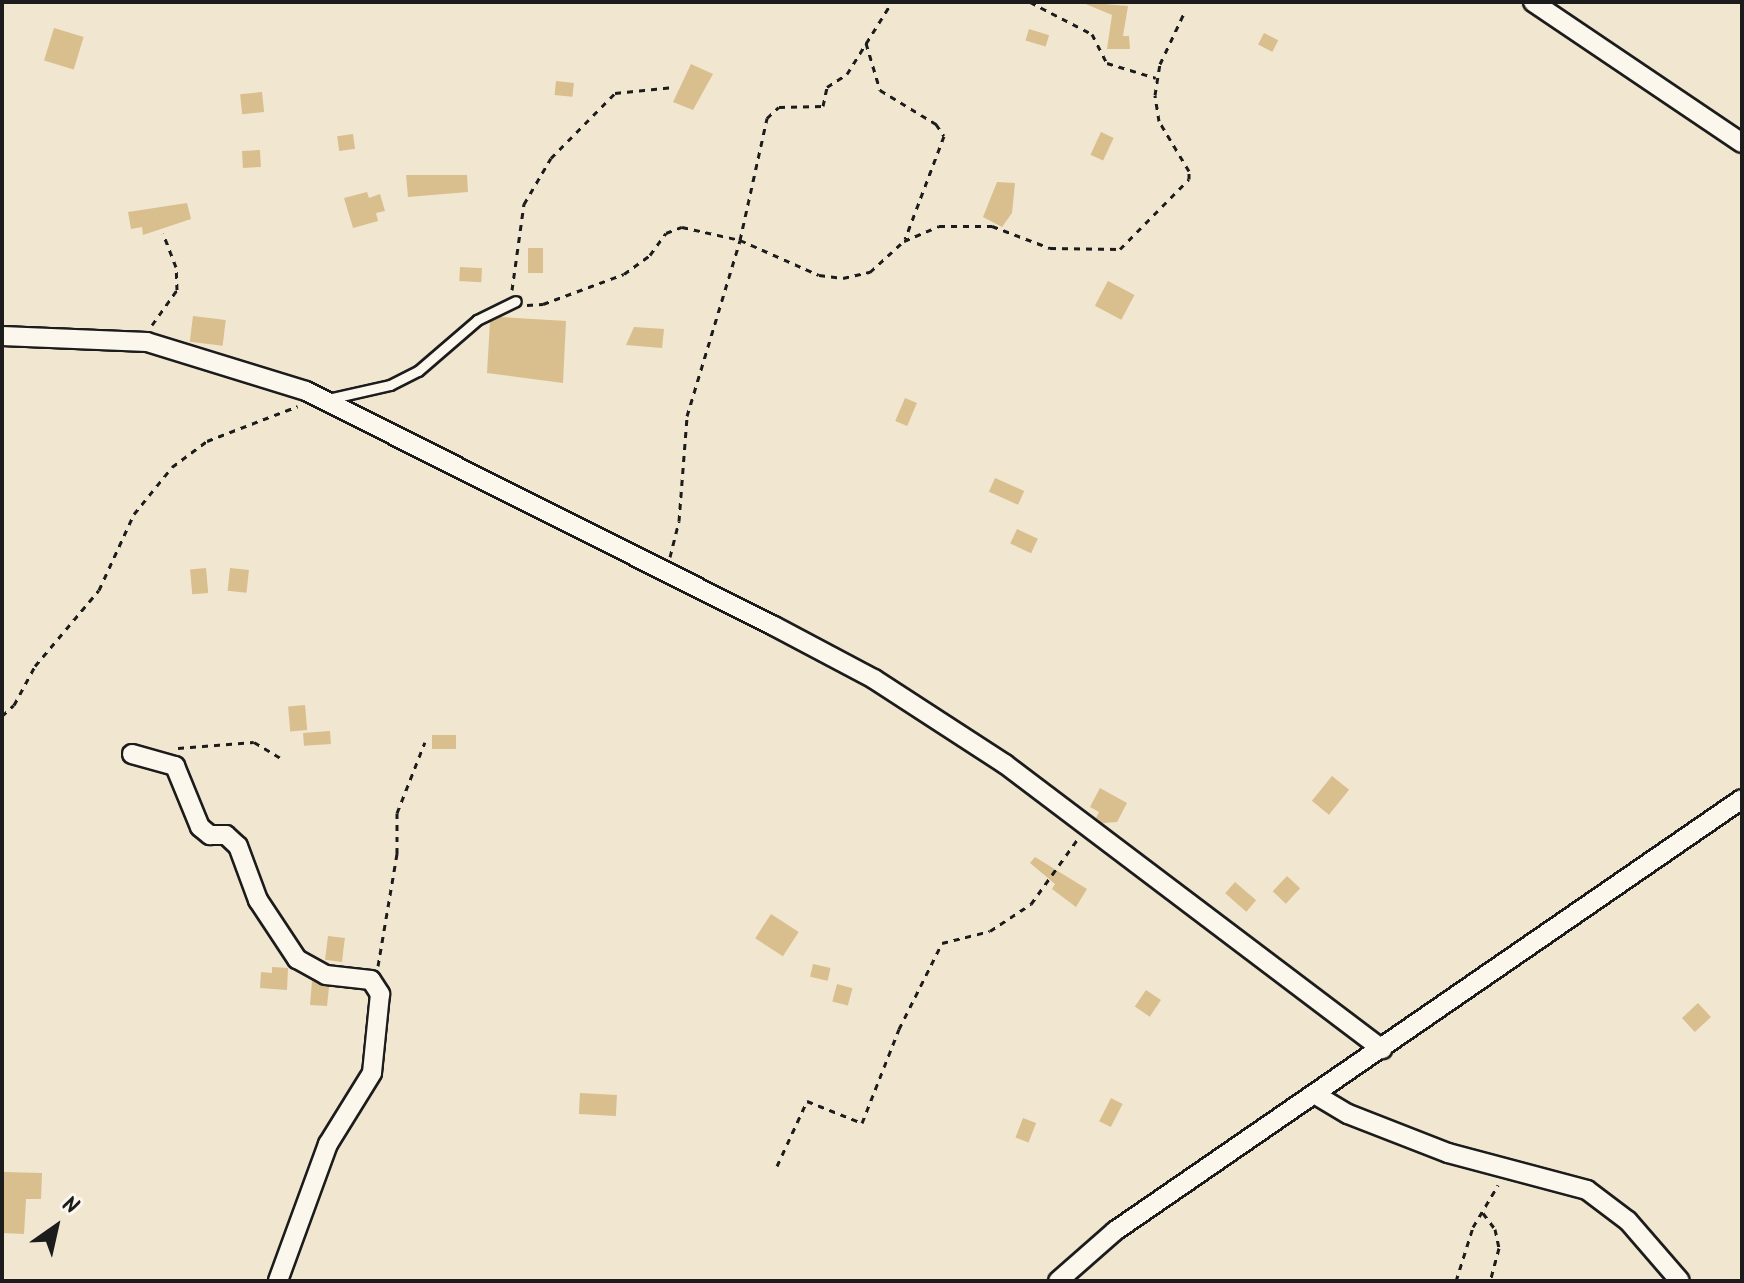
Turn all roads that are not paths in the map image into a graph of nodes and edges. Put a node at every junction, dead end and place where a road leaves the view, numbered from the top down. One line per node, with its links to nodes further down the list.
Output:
1 (1533, 2): 2 (street)
2 (1742, 143)
3 (516, 301): 5 (lane)
4 (2, 336): 5 (street)
5 (325, 400): 8 (street)
6 (132, 754): 10 (street)
7 (1742, 799): 8 (street)
8 (1382, 1049): 9 (street)
9 (1316, 1095): 11 (street); 12 (street)
10 (278, 1281)
11 (1058, 1281)
12 (1680, 1281)

